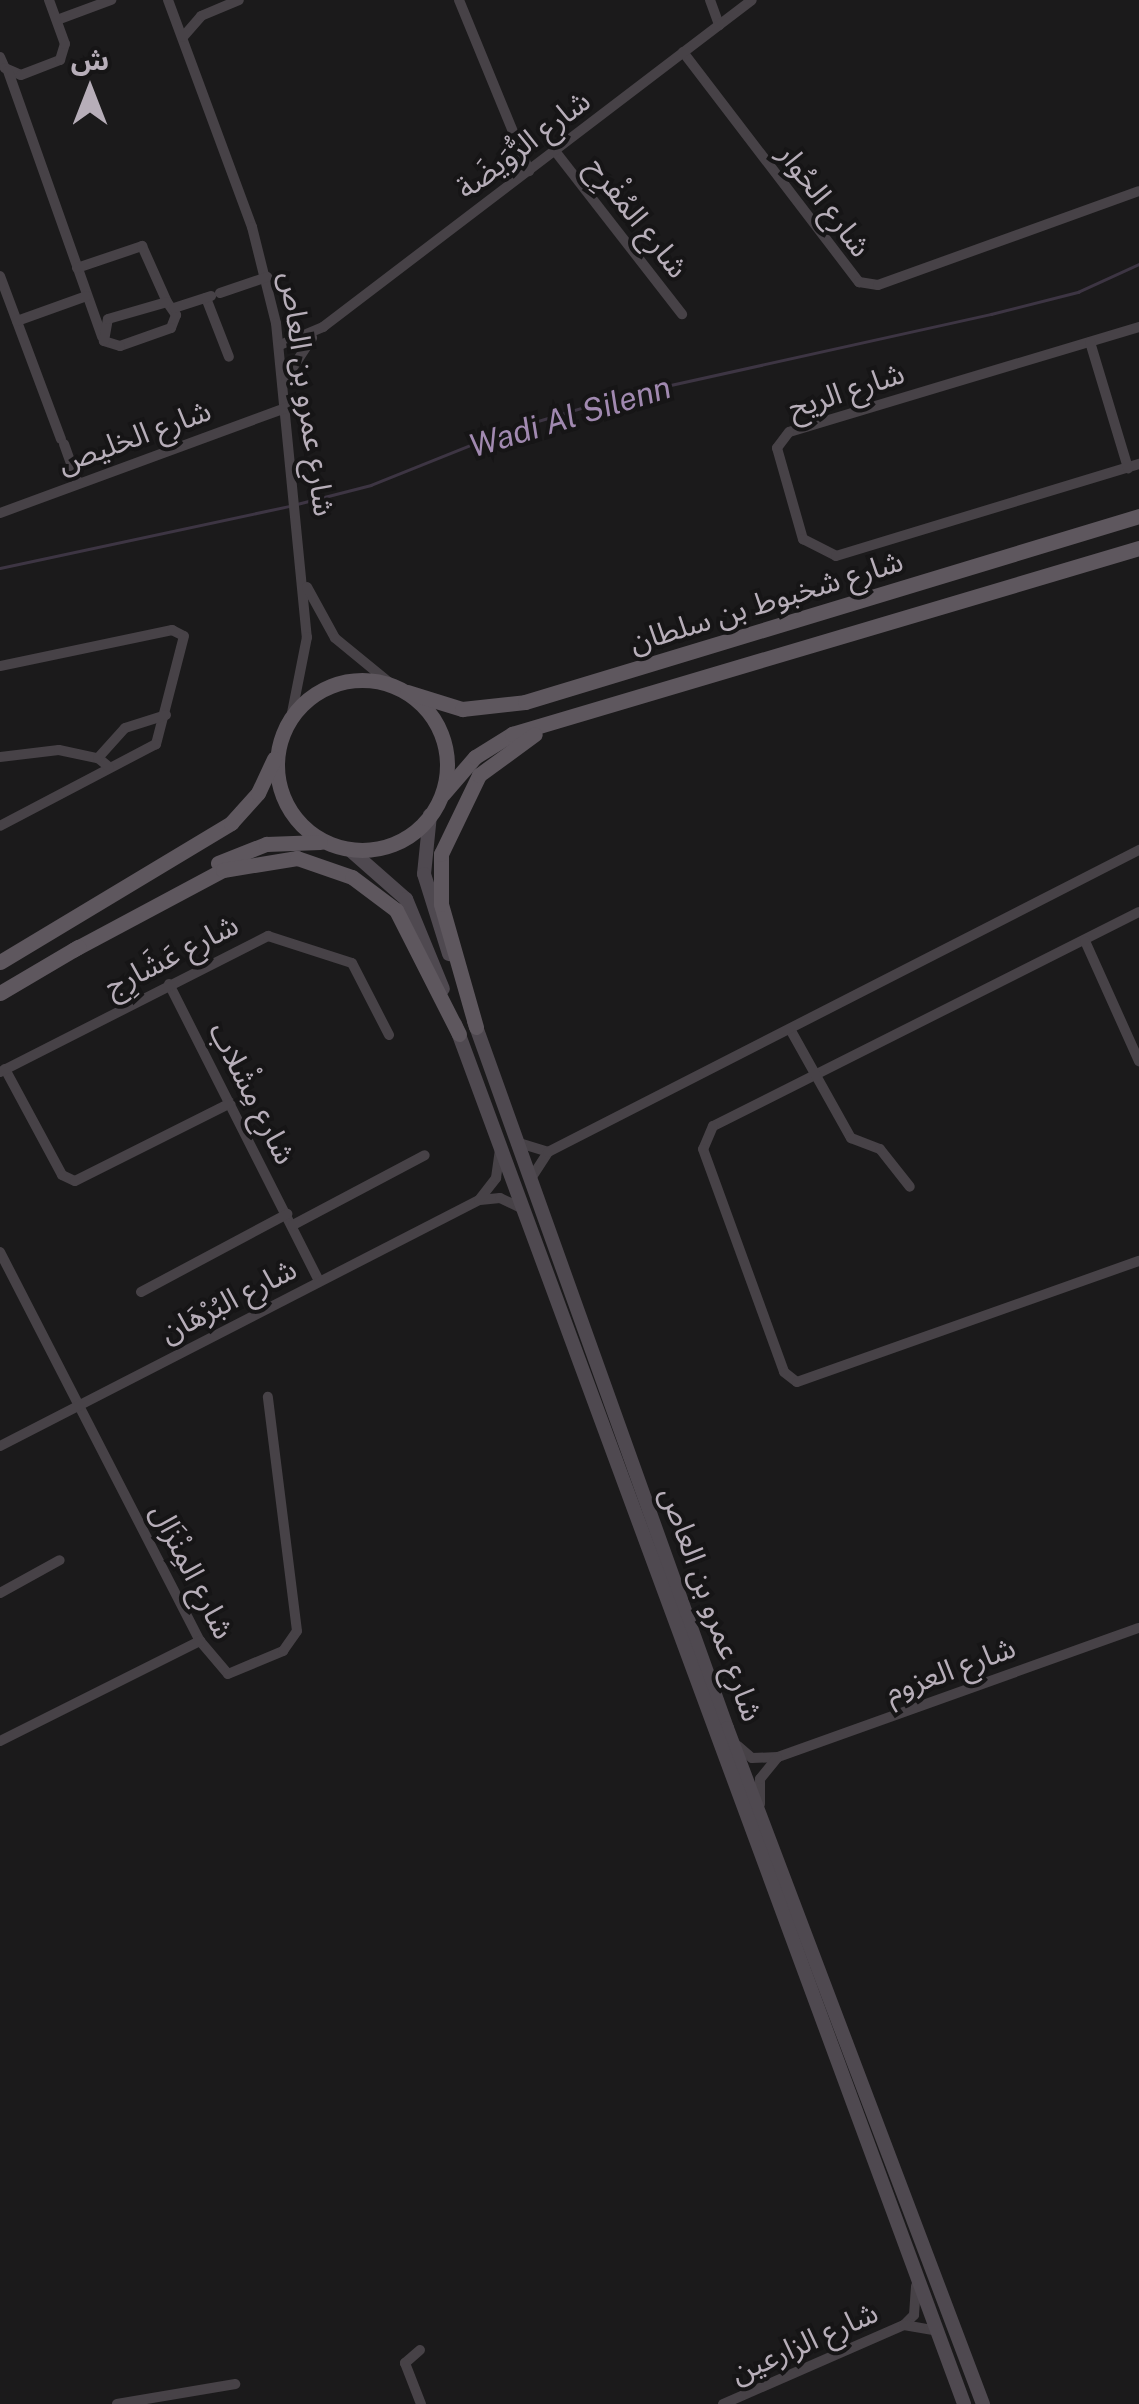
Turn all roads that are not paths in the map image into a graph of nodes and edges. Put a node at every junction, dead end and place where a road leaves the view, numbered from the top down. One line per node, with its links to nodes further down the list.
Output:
1 (50, 0): 9 (street)
2 (111, 0): 9 (street)
3 (239, 0): 8 (street)
4 (459, 0): 16 (street)
5 (710, 0): 10 (street)
6 (752, 0): 10 (street, شارع الرُّوَيضَة)
7 (170, 6): 8 (street); 11 (street, شارع عمرو بن العاص)
8 (202, 16): 11 (street)
9 (57, 20): 14 (street)
10 (719, 25): 12 (street, شارع الرُّوَيضَة)
11 (183, 37): 20 (street, شارع عمرو بن العاص)
12 (683, 52): 15 (street, شارع الرُّوَيضَة); 17 (street, شارع الحُوار)
13 (0, 57): 14 (street)
14 (8, 71): 18 (street)
15 (555, 151): 16 (street, شارع الرُّوَيضَة); 25 (street, شارع المُفْرِح)
16 (529, 170): 27 (street, شارع الرُّوَيضَة)
17 (1139, 191)
18 (77, 268): 22 (street); 24 (street)
19 (0, 276): 23 (street)
20 (266, 277): 21 (street); 31 (street, شارع عمرو بن العاص)
21 (212, 295): 24 (street); 32 (street)
22 (87, 296): 26 (street); 29 (street)
23 (5, 305): 26 (street)
24 (171, 305): 29 (street); 29 (street)
25 (682, 314)
26 (17, 321): 36 (street)
27 (323, 327): 31 (street, شارع الرُّوَيضَة); 33 (street, شارع الرُّوَيضَة)
28 (1139, 327): 30 (street, شارع الريح)
29 (102, 338)
30 (1090, 342): 35 (street); 35 (street, شارع الريح)
31 (280, 345): 33 (street, شارع عمرو بن العاص)
32 (229, 356)
33 (284, 383): 34 (street, شارع عمرو بن العاص)
34 (286, 408): 36 (street, شارع الخليص); 42 (street, شارع عمرو بن العاص)
35 (1134, 466)
36 (78, 483): 37 (street, شارع الخليص)
37 (0, 513)
38 (1139, 516): 45 (main road, شارع شخبوط بن سلطان)
39 (1139, 548): 40 (main road, شارع شخبوط بن سلطان)
40 (1121, 553): 41 (street); 46 (main road, شارع شخبوط بن سلطان)
41 (1139, 555)
42 (302, 572): 44 (street, شارع عمرو بن العاص); 48 (street, شارع عمرو بن العاص)
43 (0, 666): 47 (street)
44 (391, 684): 45 (main road); 48 (main road)
45 (407, 692): 53 (main road)
46 (653, 693): 53 (main road, شارع شخبوط بن سلطان); 64 (main road)
47 (166, 714): 51 (street); 52 (street)
48 (291, 718): 49 (main road)
49 (278, 745): 56 (main road); 61 (main road)
50 (0, 757): 51 (street)
51 (98, 758): 52 (street)
52 (110, 767): 55 (street)
53 (443, 794): 54 (main road)
54 (430, 814): 56 (main road); 64 (main road, شارع عمرو بن العاص)
55 (0, 826)
56 (341, 847): 60 (main road); 66 (main road, شارع عمرو بن العاص)
57 (1139, 850): 65 (street)
58 (1139, 912): 59 (street)
59 (1085, 941): 68 (street); 70 (street)
60 (73, 950): 63 (main road); 66 (main road)
61 (0, 962)
62 (169, 984): 67 (street, شارع عَشَارِج); 69 (street, شارع عَشَارِج); 71 (street, شارع مِشْلاب)
63 (0, 993)
64 (476, 1027): 72 (main road, شارع عمرو بن العاص)
65 (790, 1029): 70 (street); 74 (street)
66 (459, 1034): 73 (main road, شارع عمرو بن العاص)
67 (388, 1035)
68 (1139, 1061)
69 (2, 1071): 71 (street)
70 (818, 1074): 77 (street); 82 (street)
71 (231, 1103): 80 (street, شارع مِشْلاب)
72 (516, 1142): 74 (street); 76 (main road, شارع عمرو بن العاص)
73 (500, 1151): 78 (street); 79 (main road, شارع عمرو بن العاص)
74 (548, 1152): 76 (street)
75 (425, 1155): 80 (street)
76 (530, 1180): 92 (main road, شارع عمرو بن العاص)
77 (910, 1188)
78 (479, 1200): 79 (street); 83 (street, شارع البُرْهَان)
79 (520, 1207): 96 (main road, شارع عمرو بن العاص)
80 (290, 1220): 83 (street, شارع مِشْلاب); 84 (street)
81 (0, 1252): 86 (street, شارع المِنْزَال)
82 (1139, 1260)
83 (319, 1281): 86 (street, شارع البُرْهَان)
84 (141, 1292)
85 (268, 1397): 91 (street, شارع المِنْزَال)
86 (79, 1406): 87 (street, شارع البُرْهَان); 91 (street, شارع المِنْزَال)
87 (0, 1446)
88 (60, 1560): 89 (street)
89 (0, 1592)
90 (1139, 1628): 94 (street, شارع العزوم)
91 (200, 1641): 93 (street)
92 (727, 1728): 94 (street); 95 (main road, شارع عمرو بن العاص)
93 (0, 1741)
94 (778, 1757): 95 (street)
95 (761, 1816): 106 (main road, شارع عمرو بن العاص)
96 (916, 2277): 97 (street, شارع الزارعين); 98 (main road, شارع عمرو بن العاص)
97 (904, 2325): 98 (street, شارع الزارعين); 104 (street, شارع الزارعين)
98 (938, 2331): 105 (main road, شارع عمرو بن العاص)
99 (420, 2350): 103 (street)
100 (235, 2384): 101 (street)
101 (175, 2399): 102 (street)
102 (118, 2404)
103 (420, 2404)
104 (723, 2404)
105 (964, 2404)
106 (983, 2404)

